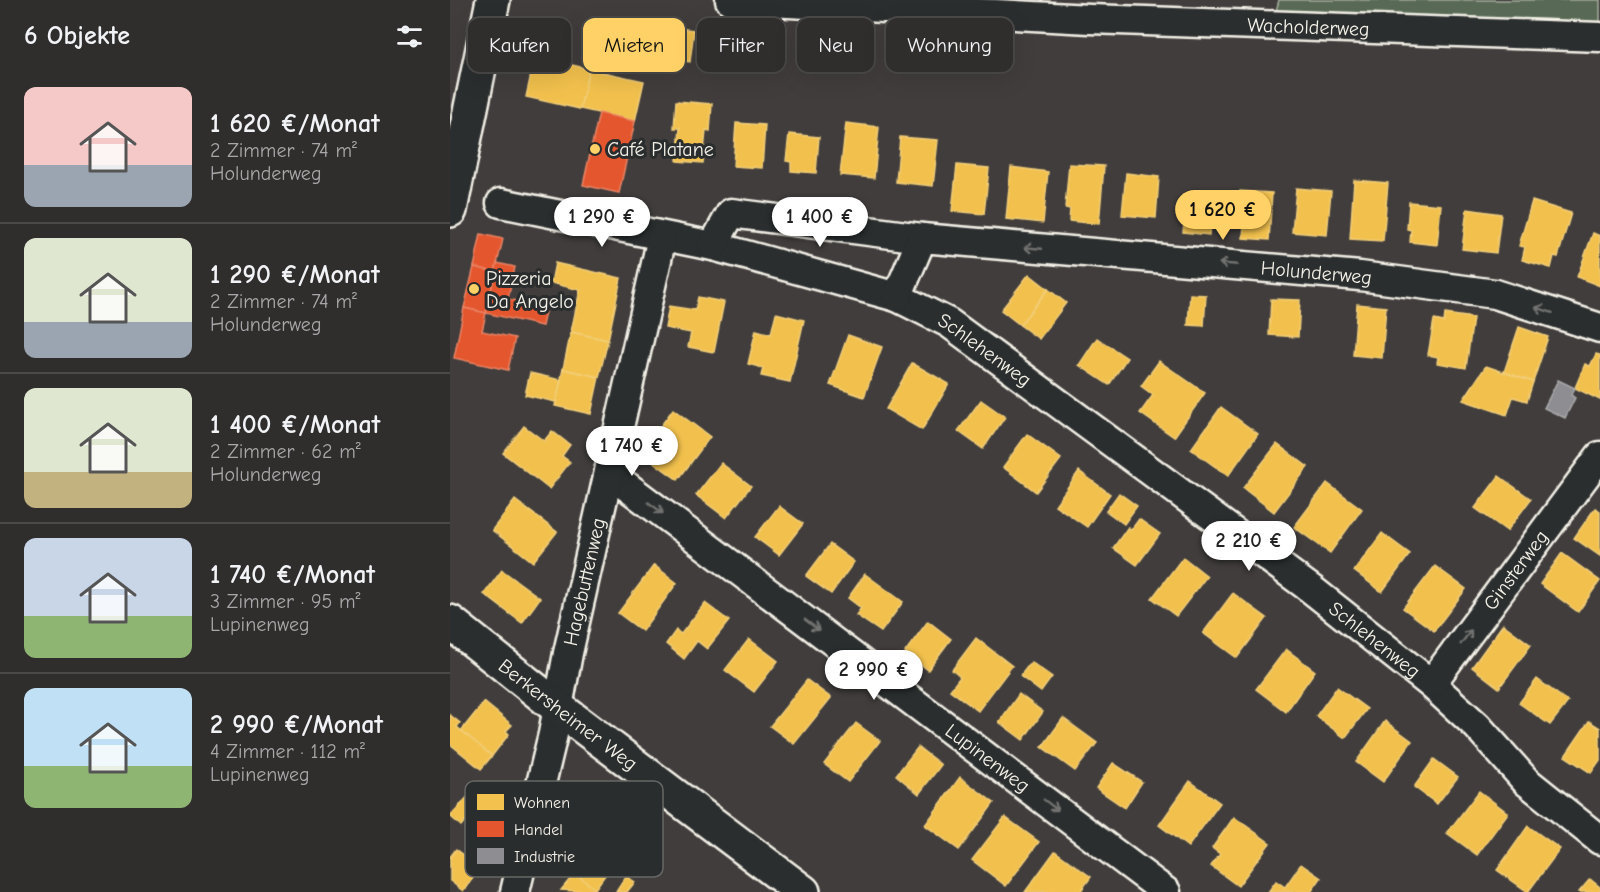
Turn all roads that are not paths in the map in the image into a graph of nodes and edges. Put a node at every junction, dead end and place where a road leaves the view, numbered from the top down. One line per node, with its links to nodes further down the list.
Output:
1 (493, 0): 5 (street)
2 (730, 0): 3 (street, Wacholderweg)
3 (1600, 37)
4 (501, 203): 6 (street)
5 (450, 210)
6 (662, 237): 8 (street); 12 (street, Hagebuttenweg)
7 (922, 238): 8 (street, Holunderweg); 9 (street); 10 (street, Holunderweg, one-way to 7)
8 (713, 246): 9 (street)
9 (897, 297): 14 (street, Schlehenweg)
10 (1600, 328)
11 (1600, 456): 14 (street, Ginsterweg, one-way to 11)
12 (609, 472): 15 (street, Hagebuttenweg); 23 (street, Lupinenweg, one-way to 23)
13 (450, 622): 15 (street, Berkersheimer Weg)
14 (1431, 684): 19 (street, Schlehenweg)
15 (557, 707): 16 (street, Hagebuttenweg); 17 (street, Berkersheimer Weg)
16 (540, 781)
17 (655, 781)
18 (663, 787): 22 (street, Berkersheimer Weg)
19 (1600, 840)
20 (518, 877): 21 (street, Hagebuttenweg)
21 (515, 892)
22 (803, 892)
23 (1166, 892)

